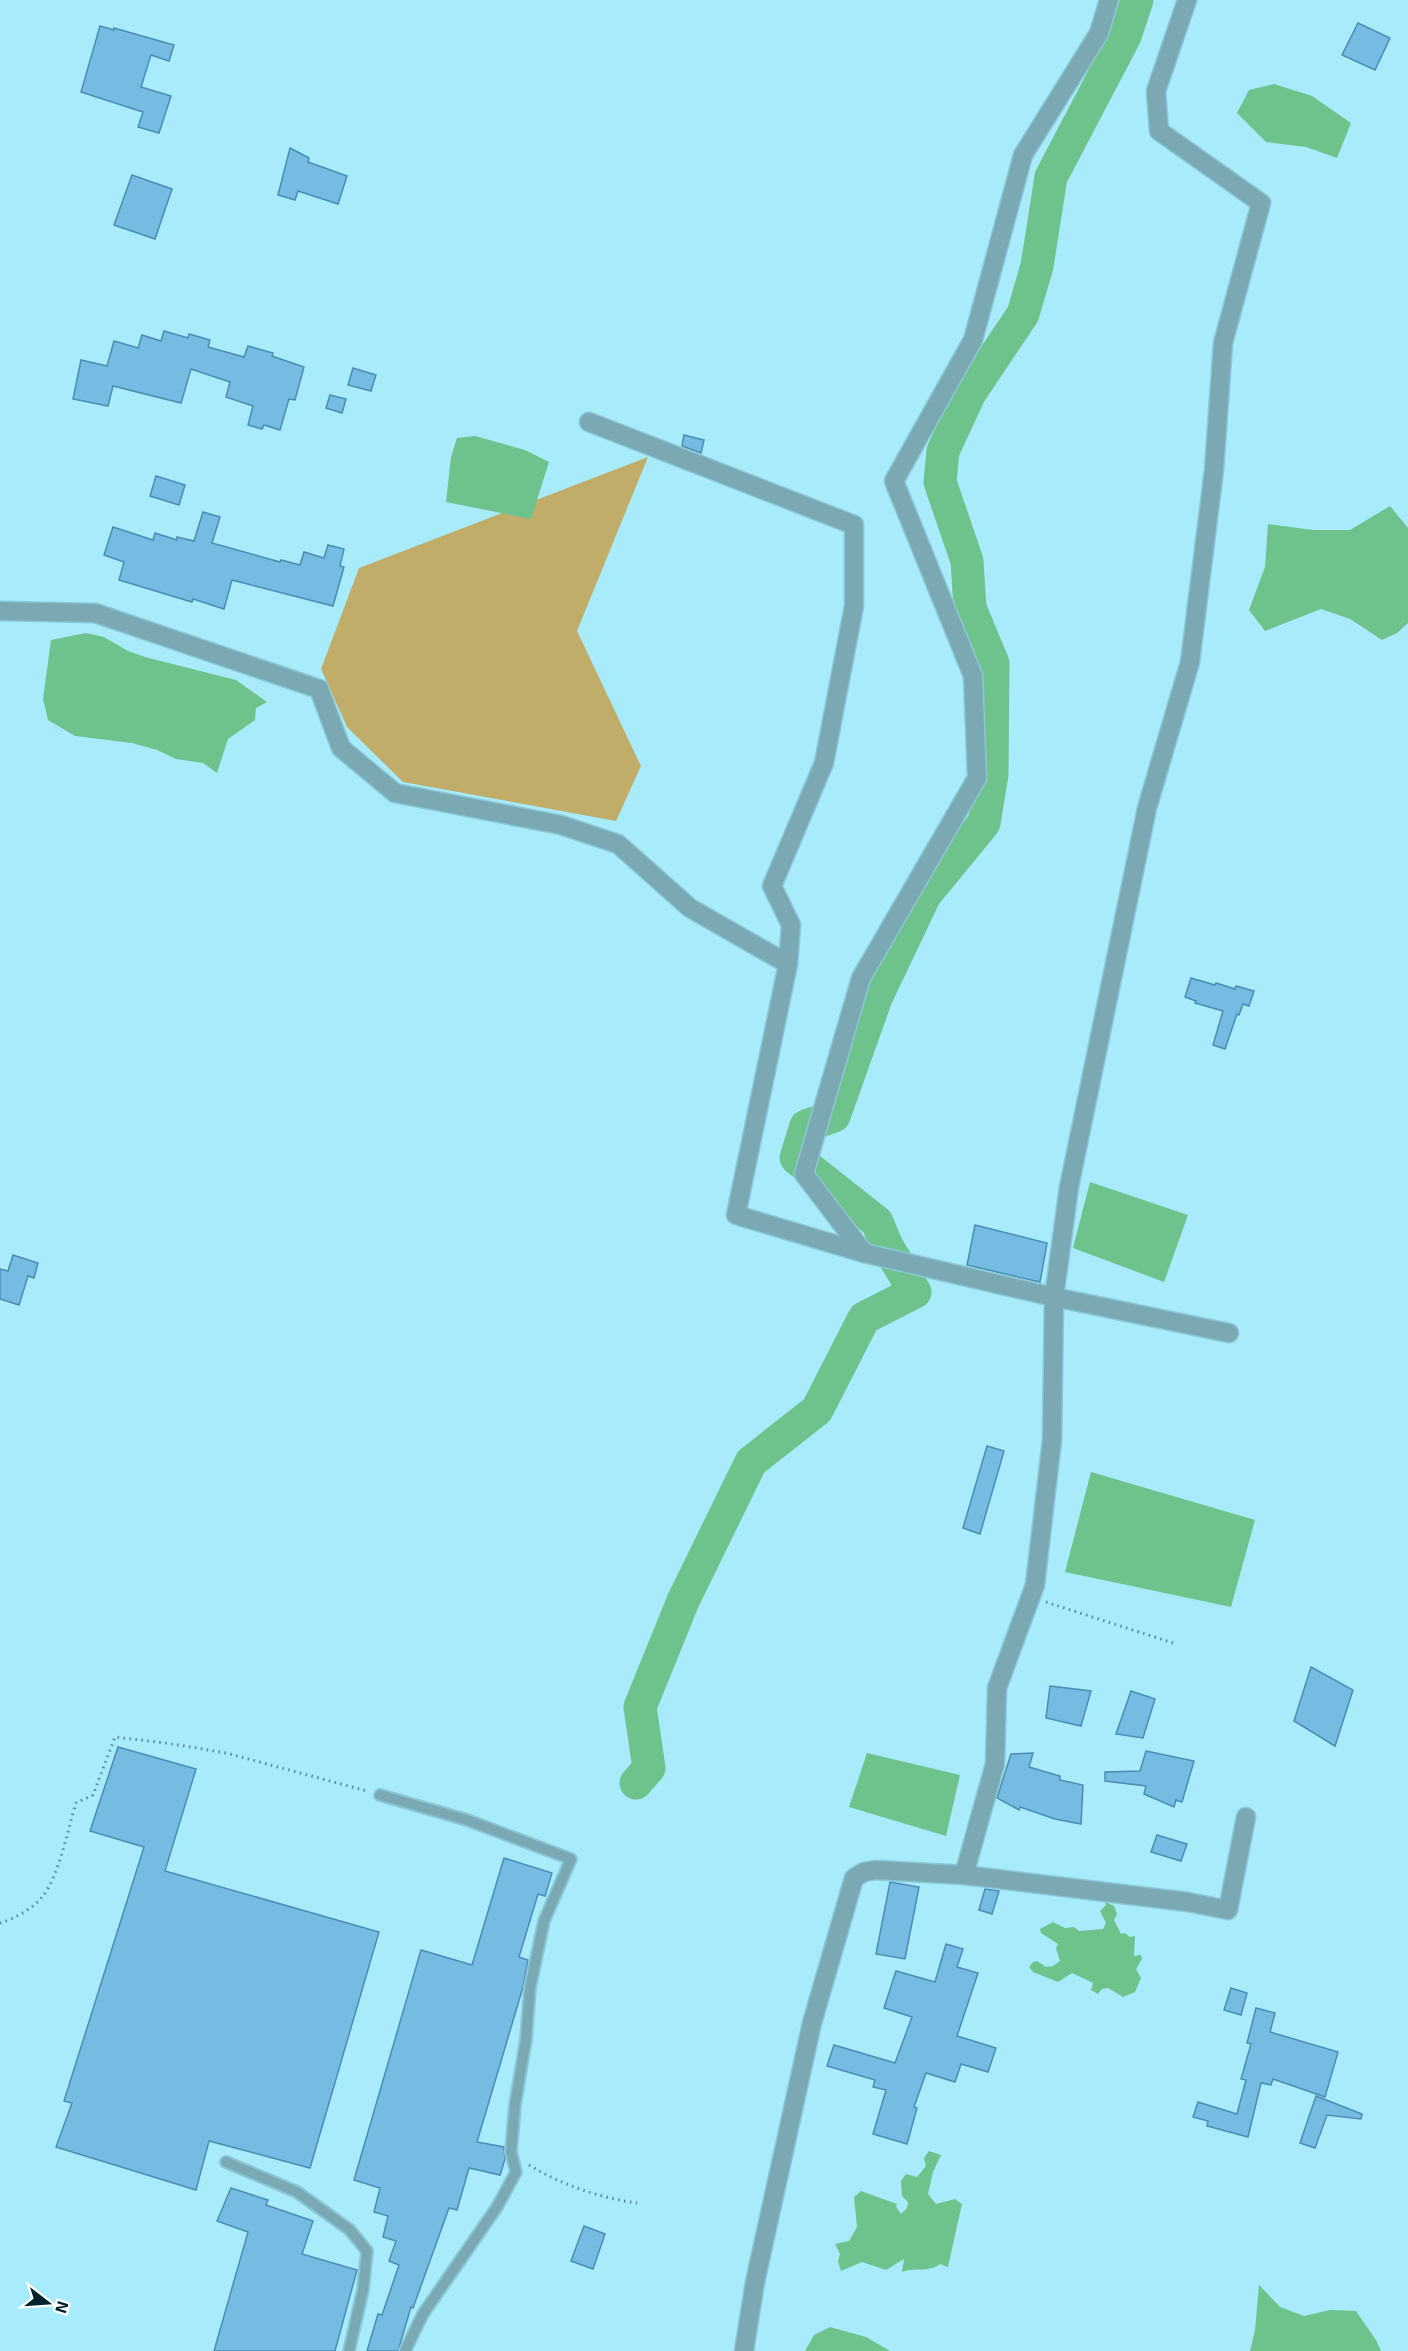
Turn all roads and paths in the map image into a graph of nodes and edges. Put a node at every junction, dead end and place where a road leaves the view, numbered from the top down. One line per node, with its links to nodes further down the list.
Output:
1 (1108, 0): 6 (street)
2 (1186, 0): 7 (street)
3 (590, 422): 5 (street)
4 (0, 611): 5 (street)
5 (788, 964): 6 (street)
6 (864, 1253): 7 (street)
7 (1054, 1298): 8 (street); 9 (street)
8 (1229, 1333)
9 (1030, 1597): 10 (path); 13 (street)
10 (1173, 1643)
11 (380, 1795): 14 (path); 19 (lane)
12 (1246, 1817): 13 (street)
13 (964, 1875): 20 (street)
14 (0, 1923)
15 (226, 2162): 18 (lane)
16 (535, 2168): 17 (path)
17 (637, 2204)
18 (349, 2351)
19 (405, 2351)
20 (744, 2351)

